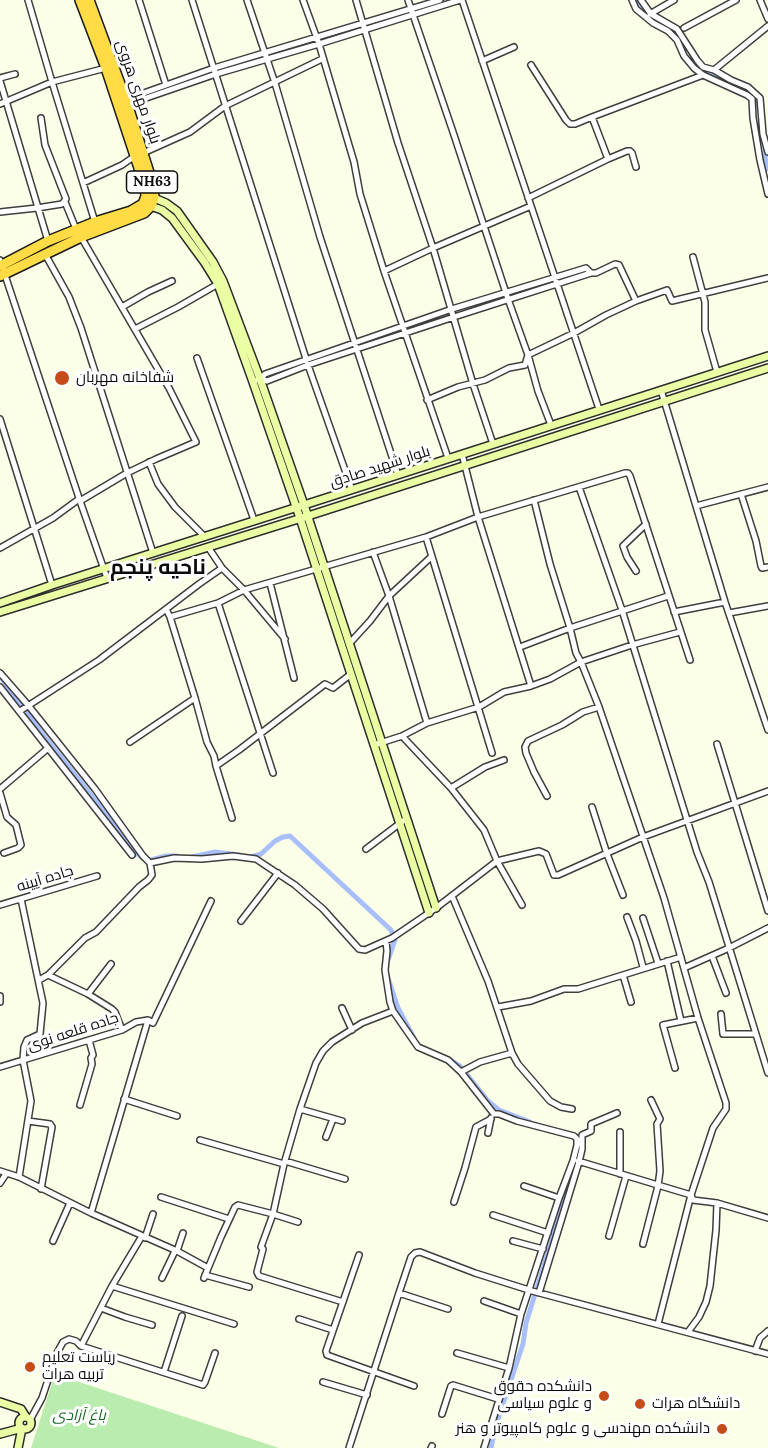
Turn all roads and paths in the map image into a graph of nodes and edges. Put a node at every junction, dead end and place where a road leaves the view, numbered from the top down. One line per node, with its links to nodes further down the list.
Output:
1 (28, 0): 36 (street)
2 (80, 0): 30 (highway, بلوار مهری هروی / NH63)
3 (89, 0): 40 (highway, بلوار مهری هروی / NH63)
4 (139, 0): 38 (street)
5 (192, 0): 32 (street)
6 (247, 0): 26 (street)
7 (303, 0): 24 (street)
8 (356, 0): 22 (street)
9 (408, 0): 18 (street)
10 (440, 0): 18 (street)
11 (461, 0): 18 (street); 28 (street)
12 (632, 0): 19 (street)
13 (641, 0): 19 (street)
14 (674, 0): 19 (street)
15 (736, 0): 23 (street)
16 (760, 0): 17 (street)
17 (766, 9): 20 (street)
18 (412, 12): 22 (street); 57 (street)
19 (648, 16): 31 (street); 34 (street)
20 (768, 19)
21 (768, 26): 31 (street)
22 (364, 27): 24 (street); 60 (street)
23 (684, 28)
24 (318, 41): 26 (street); 27 (street)
25 (514, 47): 28 (street)
26 (266, 56): 32 (street); 37 (street)
27 (322, 59): 37 (street); 64 (street)
28 (482, 61): 50 (street)
29 (531, 65): 42 (street)
30 (106, 68): 36 (street); 40 (highway, بلوار مهری هروی / NH63)
31 (714, 70): 44 (street)
32 (215, 71): 38 (street); 40 (street); 41 (street)
33 (15, 74): 35 (street)
34 (703, 75): 42 (street); 49 (street)
35 (0, 79): 39 (street)
36 (51, 82): 39 (street); 48 (street)
37 (275, 83): 41 (street); 82 (street)
38 (166, 85): 40 (street)
39 (3, 103): 54 (street)
40 (122, 104): 45 (highway, بلوار مهری هروی / NH63)
41 (225, 106): 45 (street); 87 (street)
42 (592, 117): 46 (street)
43 (41, 118): 52 (street)
44 (768, 152)
45 (139, 155): 48 (street); 51 (highway, بلوار مهری هروی / NH63)
46 (608, 159): 47 (street); 50 (street)
47 (636, 167)
48 (83, 183): 56 (street)
49 (768, 194)
50 (528, 198): 53 (street)
51 (149, 201): 56 (highway, NH63); 58 (highway, NH63); 69 (main road); 91 (main road)
52 (65, 202): 54 (street); 58 (street)
53 (531, 206): 57 (street); 66 (street)
54 (37, 208): 55 (street); 59 (street)
55 (0, 212)
56 (95, 222): 58 (highway, NH63)
57 (484, 227): 60 (street); 71 (street)
58 (78, 233): 59 (highway, NH63); 61 (highway, NH63); 75 (street)
59 (48, 241): 63 (highway, NH63)
60 (433, 248): 64 (street); 76 (street)
61 (45, 254): 63 (highway, NH63); 104 (street)
62 (693, 257): 72 (street)
63 (1, 268): 110 (street)
64 (384, 271): 78 (street)
65 (591, 273): 66 (street); 70 (street); 74 (street)
66 (555, 277): 70 (street); 71 (street)
67 (768, 278): 72 (street)
68 (172, 281): 75 (street)
69 (218, 284): 79 (street); 91 (main road)
70 (557, 284): 73 (street); 81 (street)
71 (505, 292): 73 (street); 76 (street)
72 (703, 293): 74 (street); 90 (street)
73 (508, 299): 77 (street); 84 (street)
74 (636, 301): 81 (street)
75 (122, 307): 79 (street)
76 (452, 309): 77 (street); 78 (street)
77 (454, 317): 80 (street); 92 (street)
78 (403, 326): 80 (street); 82 (street)
79 (135, 329): 102 (street)
80 (405, 333): 83 (street); 94 (street)
81 (574, 333): 84 (street); 96 (street)
82 (355, 342): 83 (street); 87 (street)
83 (357, 349): 88 (street); 105 (street)
84 (528, 355): 92 (street); 98 (street)
85 (768, 356): 90 (main road, بلوار شهید صادق)
86 (197, 358): 116 (street)
87 (306, 359): 88 (street); 91 (street)
88 (308, 366): 91 (street); 108 (street)
89 (768, 368): 95 (main road, بلوار شهید صادق)
90 (717, 372): 93 (main road, بلوار شهید صادق)
91 (257, 381): 113 (main road)
92 (473, 384): 94 (street); 99 (street)
93 (661, 390): 95 (street); 96 (main road, بلوار شهید صادق)
94 (427, 400): 101 (street)
95 (664, 401): 103 (main road, بلوار شهید صادق); 112 (street)
96 (599, 409): 98 (main road, بلوار شهید صادق)
97 (0, 419): 118 (street)
98 (551, 425): 99 (main road, بلوار شهید صادق)
99 (493, 444): 100 (main road, بلوار شهید صادق)
100 (462, 454): 101 (main road, بلوار شهید صادق); 103 (street)
101 (448, 458): 105 (main road, بلوار شهید صادق)
102 (149, 462): 104 (street); 119 (street)
103 (465, 465): 114 (main road, بلوار شهید صادق); 115 (street)
104 (127, 473): 110 (street); 124 (street)
105 (398, 475): 108 (main road, بلوار شهید صادق)
106 (579, 487): 111 (street); 117 (street); 143 (street)
107 (768, 487): 109 (street)
108 (352, 490): 113 (main road, بلوار شهید صادق)
109 (741, 494): 112 (street); 127 (street)
110 (79, 500): 118 (street); 128 (street)
111 (534, 500): 115 (street); 148 (street)
112 (696, 506): 138 (street)
113 (300, 507): 114 (main road); 116 (main road, بلوار شهید صادق)
114 (304, 517): 121 (main road, بلوار شهید صادق); 126 (main road); 130 (main road)
115 (478, 517): 120 (street); 153 (street)
116 (254, 520): 119 (main road, بلوار شهید صادق)
117 (646, 524): 131 (street); 137 (street)
118 (34, 528): 122 (street); 134 (street)
119 (205, 537): 124 (main road, بلوار شهید صادق)
120 (426, 537): 123 (street); 125 (street)
121 (208, 547): 129 (street); 132 (main road, بلوار شهید صادق)
122 (0, 548)
123 (373, 552): 126 (street); 136 (street)
124 (153, 553): 128 (main road, بلوار شهید صادق)
125 (431, 557): 136 (street); 162 (street)
126 (324, 566): 130 (street); 151 (main road)
127 (768, 567)
128 (105, 568): 132 (street); 134 (main road, بلوار شهید صادق)
129 (222, 568): 135 (street); 142 (street)
130 (316, 569): 133 (street); 157 (main road)
131 (636, 572)
132 (108, 578): 144 (main road, بلوار شهید صادق)
133 (270, 583): 135 (street); 150 (street)
134 (52, 585): 139 (main road, بلوار شهید صادق)
135 (244, 590): 140 (street); 150 (street)
136 (389, 596): 151 (street); 165 (street)
137 (668, 596): 143 (street); 145 (street)
138 (725, 602): 145 (street); 146 (street)
139 (0, 603)
140 (218, 603): 147 (street); 167 (street)
141 (768, 606): 146 (street)
142 (166, 609): 147 (street); 164 (street)
143 (622, 610): 148 (street); 152 (street)
144 (0, 612)
145 (674, 612): 149 (street)
146 (729, 613): 166 (street)
147 (170, 617): 161 (street)
148 (570, 628): 153 (street); 155 (street)
149 (680, 632): 152 (street); 154 (street)
150 (285, 639): 158 (street)
151 (349, 644): 170 (main road)
152 (632, 645): 155 (street); 188 (street)
153 (519, 647): 159 (street)
154 (690, 660)
155 (581, 662): 159 (street); 163 (street)
156 (0, 673): 164 (street)
157 (351, 674): 167 (street); 170 (main road)
158 (294, 678)
159 (531, 686): 162 (street)
160 (0, 687): 164 (street)
161 (195, 698): 169 (street); 175 (street)
162 (479, 707): 165 (street); 173 (street)
163 (599, 707): 183 (street); 189 (street)
164 (24, 708): 172 (street); 179 (street)
165 (427, 723): 168 (street)
166 (768, 730)
167 (261, 734): 175 (street); 176 (street)
168 (402, 736): 170 (street); 177 (street)
169 (130, 742)
170 (378, 743): 187 (main road)
171 (717, 744): 184 (street)
172 (47, 749): 178 (street); 182 (street)
173 (492, 753)
174 (504, 760): 177 (street)
175 (216, 766): 186 (street)
176 (273, 773)
177 (451, 788): 194 (street)
178 (0, 789)
179 (95, 789): 182 (street); 195 (street)
180 (768, 791): 184 (street)
181 (0, 794): 191 (street)
182 (85, 796): 193 (street)
183 (547, 796)
184 (735, 802): 188 (street); 205 (street)
185 (592, 807): 192 (street)
186 (232, 819)
187 (403, 821): 190 (street); 204 (main road); 206 (main road)
188 (687, 821): 189 (street); 212 (street)
189 (643, 837): 192 (street); 214 (street)
190 (366, 849)
191 (4, 853)
192 (607, 854): 194 (street); 198 (street)
193 (132, 855)
194 (497, 861): 199 (street); 203 (street)
195 (150, 863): 196 (street); 220 (street)
196 (278, 873): 209 (street); 211 (street)
197 (97, 876): 200 (street, جاده آیینه)
198 (623, 894)
199 (452, 896): 204 (street); 228 (street)
200 (21, 899): 202 (street, جاده آیینه); 222 (street)
201 (211, 901): 234 (street)
202 (0, 905)
203 (522, 905)
204 (436, 908): 206 (street)
205 (768, 910)
206 (429, 912): 211 (street)
207 (627, 917): 218 (street)
208 (643, 918): 216 (street)
209 (241, 921)
210 (768, 928): 212 (street)
211 (391, 938): 230 (street)
212 (729, 948): 213 (street); 237 (street)
213 (712, 956): 219 (street); 224 (street)
214 (681, 957): 215 (street); 219 (street)
215 (667, 961): 216 (street); 233 (street)
216 (658, 963): 218 (street)
217 (111, 964): 223 (street)
218 (643, 968): 221 (street)
219 (684, 968): 232 (street)
220 (48, 975): 222 (street); 223 (street)
221 (623, 975): 227 (street); 228 (street)
222 (39, 980): 240 (street)
223 (88, 993): 235 (street)
224 (726, 993)
225 (0, 996): 226 (street)
226 (0, 1002)
227 (631, 1002)
228 (498, 1007): 239 (street)
229 (342, 1008): 236 (street)
230 (393, 1011): 236 (street); 243 (street)
231 (721, 1014): 237 (street)
232 (698, 1018): 233 (street); 270 (street)
233 (681, 1021): 242 (street)
234 (151, 1022): 235 (street, جاده قلعه نوی); 245 (street)
235 (122, 1030): 238 (street, جاده قلعه نوی)
236 (352, 1030): 248 (street)
237 (755, 1034): 244 (street)
238 (89, 1040): 240 (street, جاده قلعه نوی); 247 (street)
239 (512, 1053): 243 (street); 249 (street)
240 (23, 1060): 241 (street, جاده قلعه نوی); 254 (street)
241 (0, 1067)
242 (675, 1068)
243 (464, 1070): 252 (street)
244 (768, 1073)
245 (124, 1099): 251 (street); 276 (street)
246 (651, 1100): 268 (street)
247 (80, 1105)
248 (300, 1109): 253 (street); 261 (street)
249 (572, 1109)
250 (617, 1113): 260 (street)
251 (177, 1116)
252 (492, 1117): 257 (street); 260 (street); 273 (street)
253 (333, 1119): 255 (street); 258 (street)
254 (28, 1121): 264 (street); 269 (street)
255 (342, 1121)
256 (620, 1132): 263 (street)
257 (488, 1134)
258 (326, 1137)
259 (200, 1140): 261 (street)
260 (576, 1161): 263 (street); 272 (street); 297 (street)
261 (285, 1162): 265 (street); 278 (street)
262 (3, 1172): 264 (street); 266 (street)
263 (623, 1175): 268 (street); 285 (street)
264 (19, 1177): 269 (street)
265 (345, 1179)
266 (0, 1183)
267 (524, 1186): 272 (street)
268 (658, 1186): 270 (street); 289 (street)
269 (41, 1189): 274 (street)
270 (691, 1195): 275 (street); 307 (street)
271 (161, 1197): 281 (street)
272 (559, 1198): 284 (street)
273 (454, 1202)
274 (70, 1203): 276 (street); 287 (street)
275 (717, 1203): 280 (street); 311 (street)
276 (91, 1213): 286 (street)
277 (153, 1214): 286 (street)
278 (273, 1214): 281 (street); 282 (street); 300 (street)
279 (493, 1215): 284 (street)
280 (768, 1218)
281 (229, 1219): 293 (street)
282 (298, 1222)
283 (183, 1233): 291 (street)
284 (548, 1233): 290 (street)
285 (609, 1236)
286 (144, 1237): 291 (street); 295 (street)
287 (53, 1241)
288 (513, 1241): 290 (street)
289 (643, 1244)
290 (543, 1249): 297 (street)
291 (176, 1251): 293 (street); 294 (street)
292 (359, 1255): 300 (street)
293 (208, 1268): 296 (street)
294 (162, 1278)
295 (112, 1286): 301 (street); 306 (street)
296 (249, 1287)
297 (534, 1291): 298 (street); 303 (street); 307 (street)
298 (399, 1293): 302 (street); 319 (street)
299 (484, 1301): 303 (street)
300 (343, 1302): 309 (street)
301 (101, 1308): 308 (street); 312 (street)
302 (448, 1309)
303 (521, 1314): 317 (street)
304 (182, 1316): 318 (street)
305 (299, 1319): 309 (street)
306 (234, 1324)
307 (658, 1324): 311 (street)
308 (152, 1325)
309 (333, 1330): 319 (street)
310 (768, 1331): 313 (street)
311 (688, 1332): 313 (street)
312 (81, 1346): 318 (street); 326 (street)
313 (755, 1351): 316 (street)
314 (215, 1353): 318 (street)
315 (457, 1353): 317 (street)
316 (768, 1354)
317 (509, 1368): 323 (street)
318 (164, 1372)
319 (373, 1372): 321 (street); 322 (street)
320 (322, 1382): 322 (street)
321 (414, 1386)
322 (367, 1395): 329 (street)
323 (498, 1399): 325 (street); 330 (street)
324 (0, 1402): 326 (main road)
325 (442, 1414)
326 (25, 1423): 327 (main road); 328 (main road)
327 (2, 1432): 328 (main road)
328 (20, 1447)
329 (349, 1448)
330 (484, 1448)

